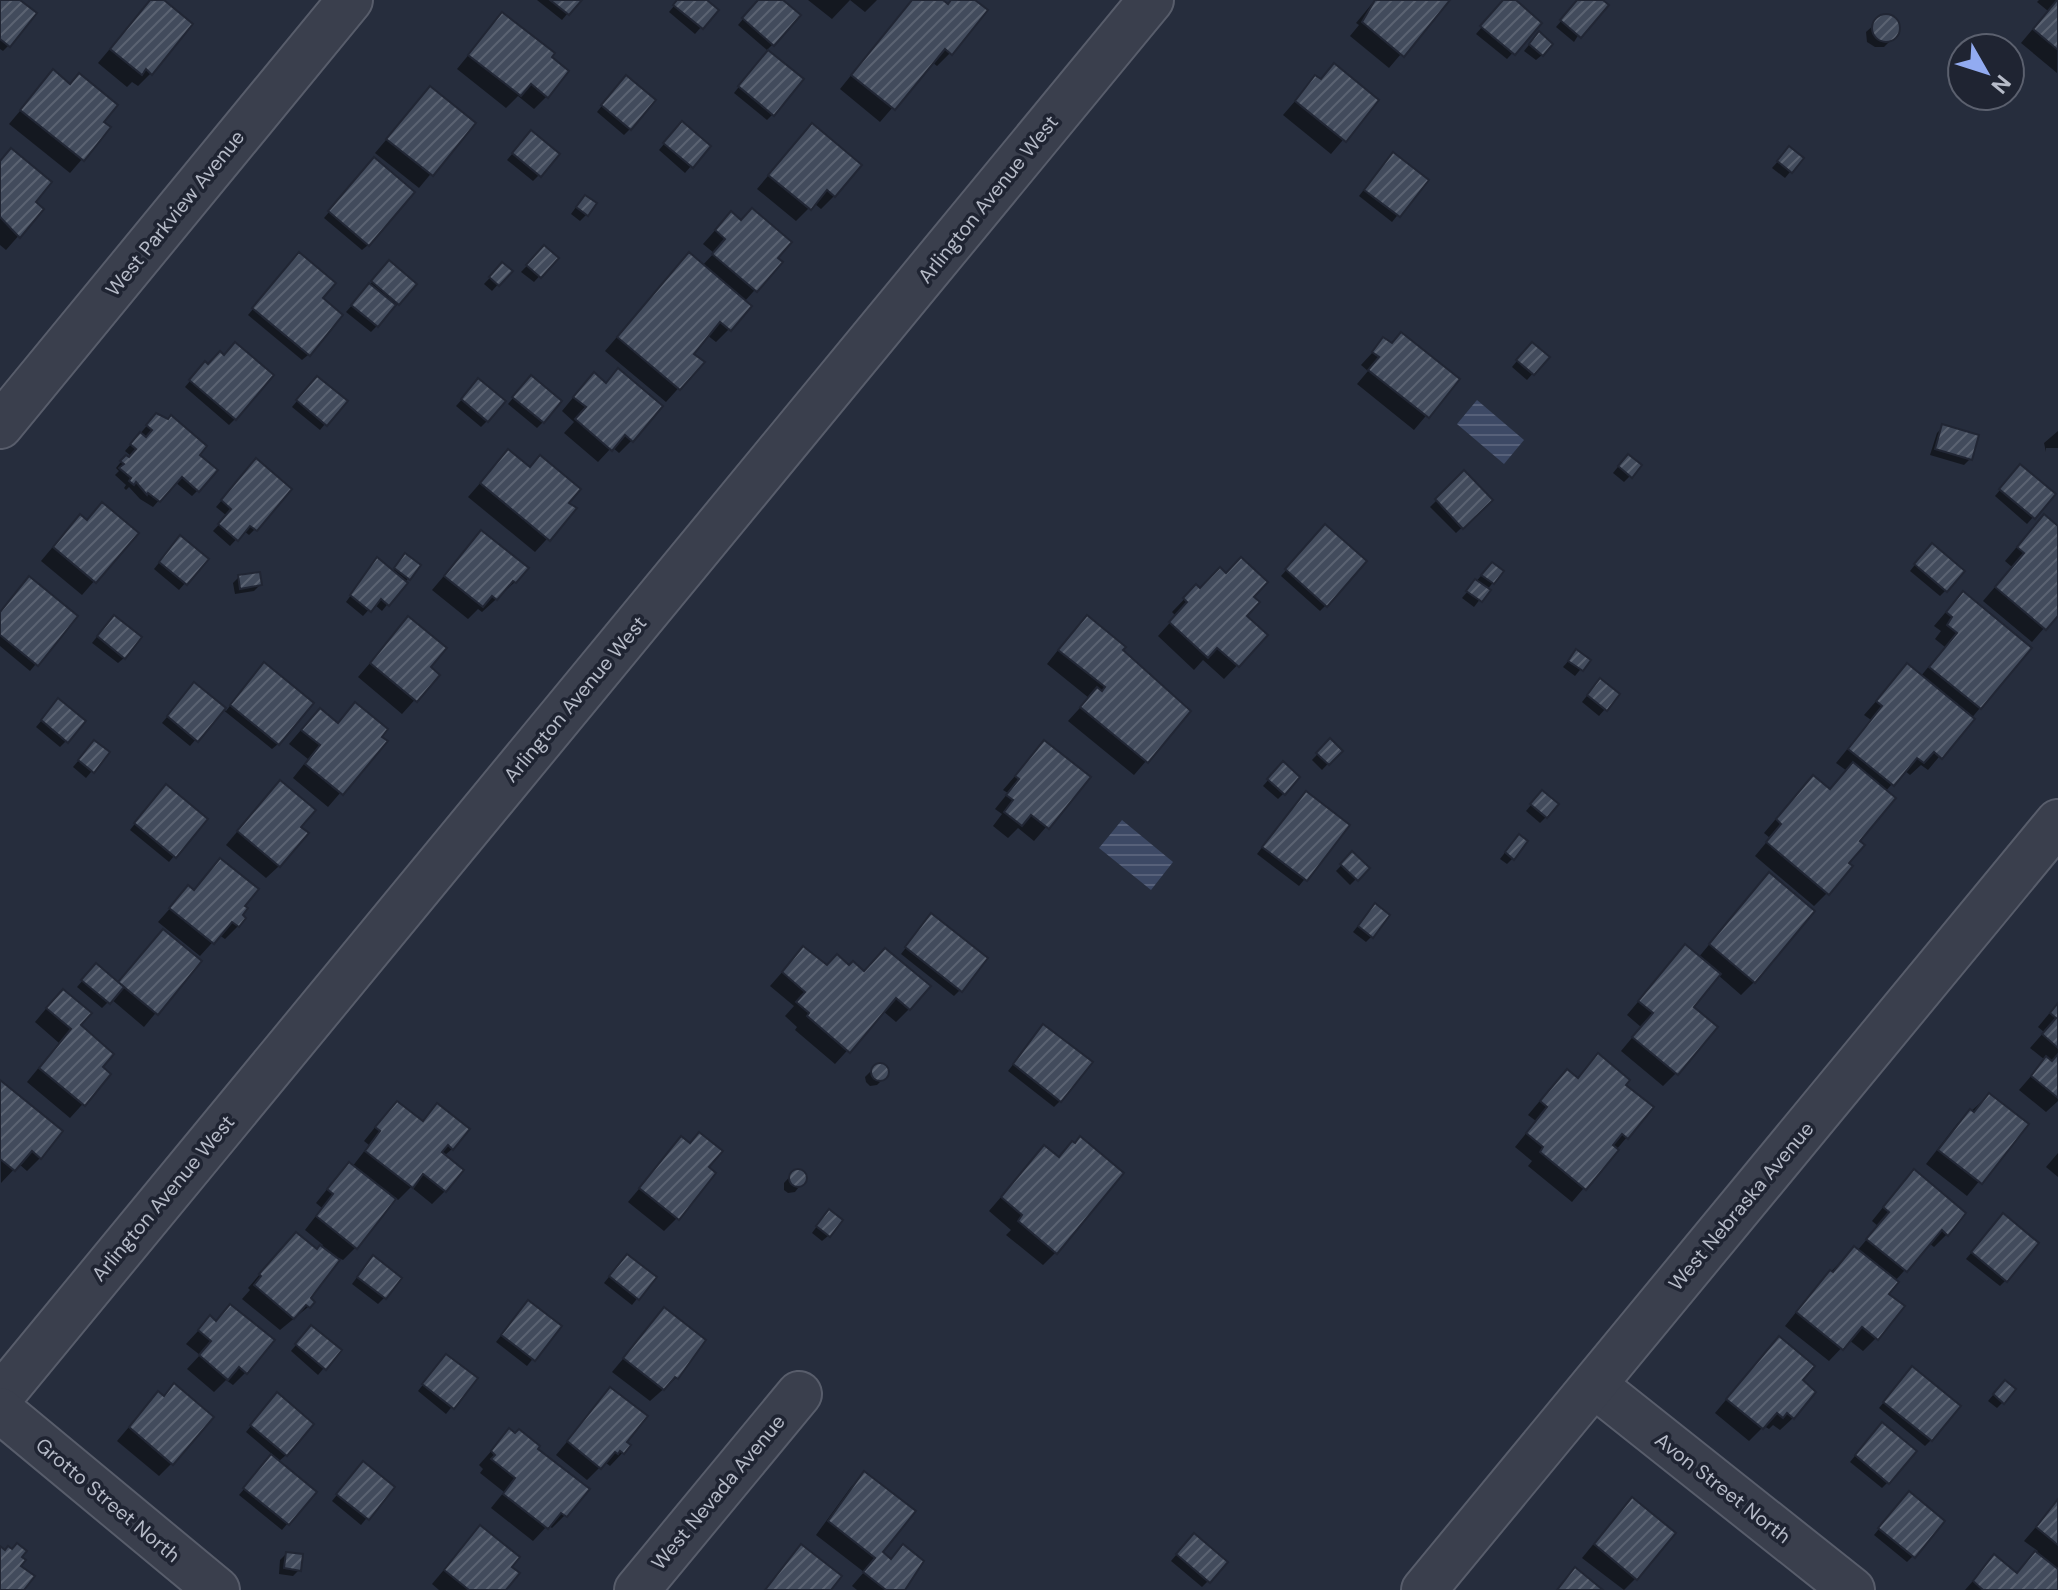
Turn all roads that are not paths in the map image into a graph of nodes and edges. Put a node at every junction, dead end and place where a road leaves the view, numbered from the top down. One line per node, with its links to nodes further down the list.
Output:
1 (350, 0): 3 (street, West Parkview Avenue)
2 (1148, 1): 7 (street, Arlington Avenue West)
3 (0, 426)
4 (2058, 822): 5 (street, West Nebraska Avenue)
5 (1594, 1385): 9 (street, Avon Street North); 12 (street, West Nebraska Avenue)
6 (799, 1394): 11 (street, West Nevada Avenue)
7 (0, 1397)
8 (0, 1410): 10 (street, Grotto Street North)
9 (1839, 1586)
10 (217, 1590)
11 (637, 1590)
12 (1424, 1590)

